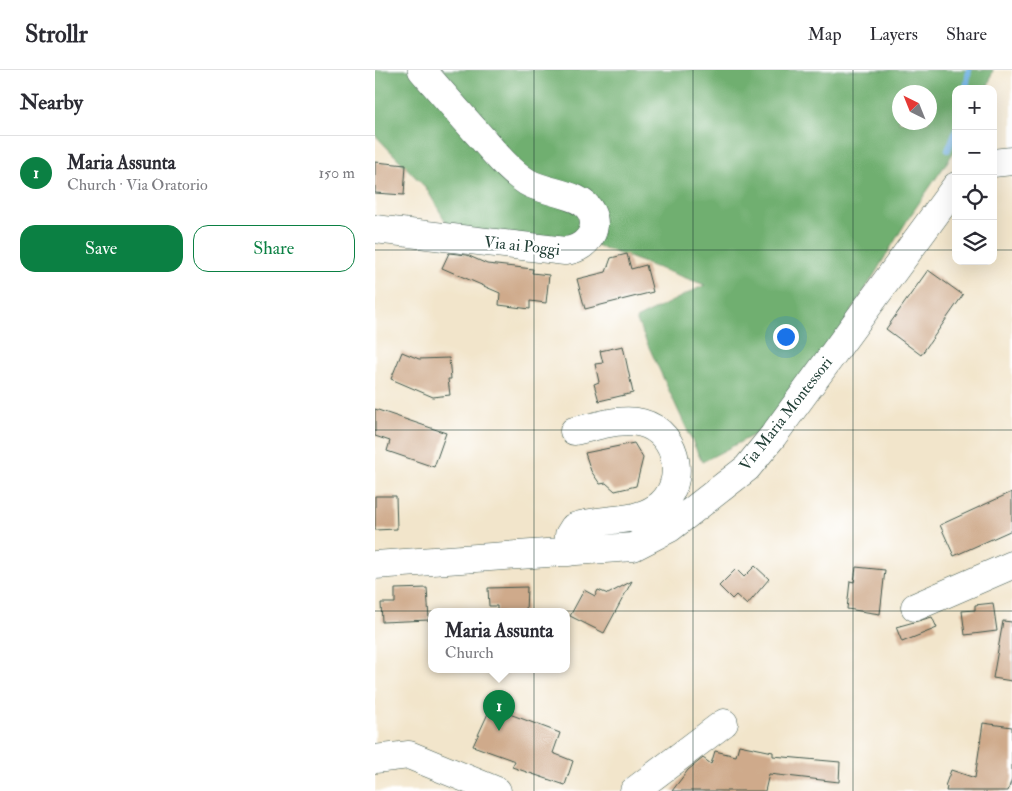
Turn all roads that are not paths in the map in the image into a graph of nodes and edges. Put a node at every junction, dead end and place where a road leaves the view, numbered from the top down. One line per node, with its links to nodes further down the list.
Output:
1 (421, 70): 5 (street, Via ai Poggi)
2 (1012, 161): 3 (street)
3 (997, 163)
4 (952, 191): 7 (street, Via Maria Montessori)
5 (375, 229)
6 (574, 432): 7 (street)
7 (569, 552): 8 (street, Via Maria Montessori)
8 (375, 565)
9 (1012, 565): 10 (street)
10 (915, 607)
11 (724, 723): 14 (street)
12 (375, 759): 13 (street)
13 (497, 791)
14 (634, 791)

